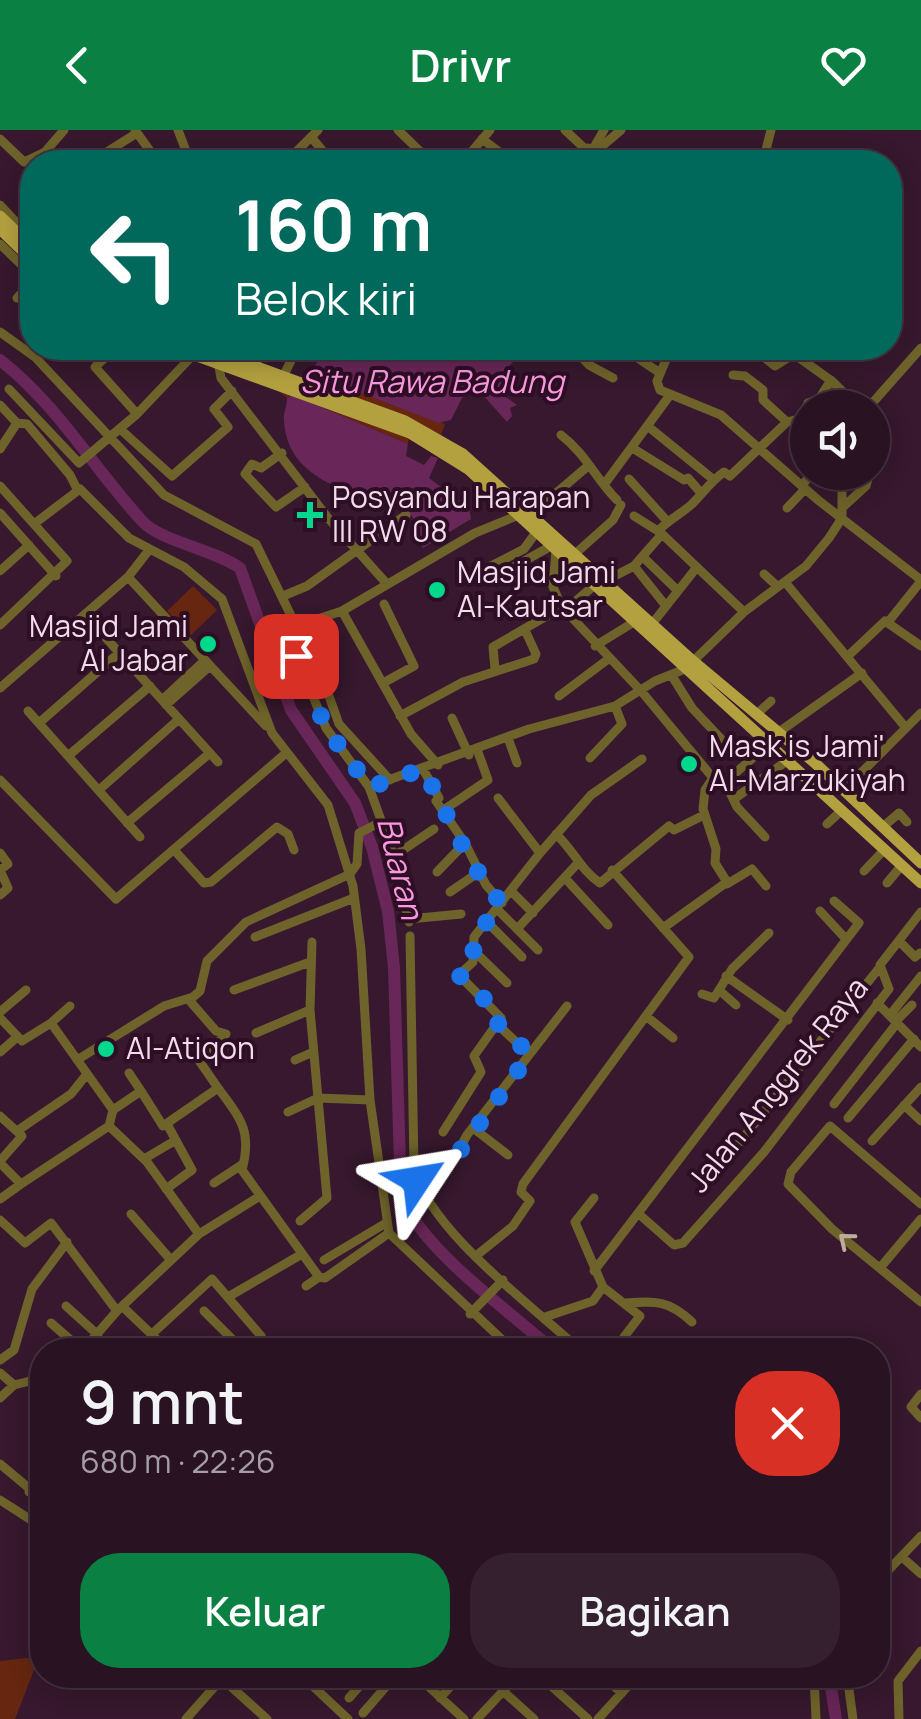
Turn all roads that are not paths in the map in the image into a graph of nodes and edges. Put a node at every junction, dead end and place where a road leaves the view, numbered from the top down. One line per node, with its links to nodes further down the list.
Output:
1 (64, 130): 7 (street)
2 (398, 130): 9 (street)
3 (565, 130): 10 (street)
4 (620, 130): 11 (street)
5 (136, 131): 8 (street)
6 (0, 138): 12 (street)
7 (46, 150)
8 (108, 150)
9 (418, 150)
10 (588, 150)
11 (598, 150)
12 (20, 158)
13 (0, 206): 15 (street)
14 (0, 216): 17 (main road)
15 (20, 226)
16 (0, 229): 18 (main road)
17 (20, 235)
18 (20, 248)
19 (20, 294): 20 (street)
20 (17, 298)
21 (919, 353): 42 (street)
22 (38, 360): 52 (street)
23 (103, 360): 46 (street)
24 (191, 360): 46 (street)
25 (215, 360): 33 (main road)
26 (234, 360): 34 (main road)
27 (257, 360): 34 (street)
28 (291, 360): 36 (street)
29 (584, 360): 38 (street)
30 (640, 360): 35 (street)
31 (666, 360): 35 (street)
32 (803, 360): 39 (street)
33 (218, 362): 43 (street); 73 (main road)
34 (256, 366): 36 (main road)
35 (660, 373): 44 (street)
36 (284, 375): 73 (main road)
37 (733, 375): 47 (street)
38 (613, 378)
39 (831, 380): 41 (street); 47 (street)
40 (10, 389): 52 (street)
41 (841, 390)
42 (885, 390)
43 (232, 391): 50 (street); 56 (street)
44 (670, 396): 49 (street); 53 (street)
45 (0, 405): 48 (street)
46 (137, 414): 50 (street)
47 (787, 422): 53 (street)
48 (17, 423): 54 (street); 64 (street)
49 (650, 428): 55 (street); 60 (street)
50 (120, 429): 52 (street)
51 (560, 435): 57 (street)
52 (107, 441): 99 (street)
53 (760, 448): 58 (street); 60 (street)
54 (0, 449)
55 (634, 449): 61 (street); 69 (street)
56 (282, 453): 63 (street); 63 (street)
57 (588, 466): 61 (street); 73 (street)
58 (790, 476)
59 (630, 479): 77 (street)
60 (714, 480): 69 (street)
61 (606, 482): 85 (street)
62 (0, 486): 70 (street)
63 (306, 487): 84 (street)
64 (77, 490): 78 (street); 83 (street)
65 (802, 490): 71 (street)
66 (806, 490): 74 (street)
67 (842, 490): 74 (street)
68 (862, 490): 74 (street)
69 (701, 492): 77 (street)
70 (12, 500): 72 (street); 78 (street)
71 (788, 508)
72 (0, 512): 81 (street)
73 (524, 512): 79 (main road); 85 (main road); 96 (street)
74 (842, 512): 94 (street); 97 (street)
75 (406, 515): 84 (street)
76 (634, 516): 80 (street)
77 (666, 521): 80 (street)
78 (34, 524): 91 (street)
79 (536, 531): 82 (main road); 88 (street)
80 (660, 533): 86 (street); 87 (street)
81 (29, 545): 89 (street); 91 (street)
82 (554, 548): 93 (street); 95 (main road); 102 (street)
83 (149, 550): 92 (street); 138 (street)
84 (358, 550): 96 (street); 99 (street)
85 (576, 553): 95 (main road)
86 (636, 560): 95 (street); 98 (street); 101 (street)
87 (697, 567): 98 (street); 104 (street)
88 (486, 568)
89 (0, 570)
90 (764, 574): 97 (street)
91 (56, 576): 108 (street)
92 (128, 577): 117 (street); 124 (street)
93 (492, 579)
94 (921, 581): 105 (street)
95 (600, 583): 102 (street); 106 (main road); 107 (main road)
96 (387, 584): 103 (street)
97 (781, 584): 104 (street); 115 (street)
98 (677, 590): 101 (street)
99 (283, 596): 109 (street)
100 (384, 604): 122 (street)
101 (666, 606): 107 (street)
102 (563, 609): 110 (street); 112 (street)
103 (342, 611): 109 (street); 122 (street)
104 (744, 612): 118 (street)
105 (889, 621): 113 (street); 115 (street)
106 (634, 622): 112 (street); 118 (main road)
107 (652, 624): 118 (main road)
108 (0, 625)
109 (298, 625): 156 (street); 158 (street)
110 (524, 630): 119 (street); 119 (street)
111 (106, 638): 114 (street)
112 (595, 646): 116 (street)
113 (921, 646)
114 (120, 653): 123 (street); 136 (street)
115 (848, 656): 120 (street)
116 (608, 660): 125 (street); 126 (street)
117 (207, 664): 128 (street); 138 (street)
118 (689, 665): 121 (street); 132 (main road); 142 (main road)
119 (495, 670): 133 (street)
120 (862, 673): 137 (street); 139 (street)
121 (672, 676): 125 (street); 141 (street)
122 (383, 683): 133 (street)
123 (150, 686): 128 (street); 146 (street)
124 (0, 688)
125 (642, 692): 129 (street); 154 (street)
126 (559, 696)
127 (772, 701): 132 (street)
128 (164, 702): 135 (street)
129 (616, 706): 140 (street); 147 (street)
130 (28, 711): 136 (street)
131 (921, 712): 137 (street)
132 (756, 714): 139 (main road)
133 (400, 716): 152 (street)
134 (452, 718): 144 (street)
135 (179, 719): 143 (street); 159 (street)
136 (39, 723): 146 (street)
137 (906, 728): 160 (street)
138 (272, 732): 145 (street)
139 (779, 732): 160 (main road)
140 (508, 738): 144 (street); 151 (street)
141 (724, 743)
142 (770, 743): 149 (main road); 157 (street)
143 (210, 753): 150 (street); 167 (street)
144 (473, 753): 152 (street); 164 (street)
145 (286, 754): 178 (street); 189 (street)
146 (68, 756): 159 (street)
147 (590, 758)
148 (642, 759): 172 (street)
149 (788, 760): 162 (street); 163 (main road)
150 (218, 762)
151 (516, 763)
152 (438, 765): 153 (street)
153 (423, 769): 156 (street); 164 (street)
154 (713, 778): 157 (street); 165 (street)
155 (0, 780): 178 (street)
156 (390, 780): 158 (street)
157 (726, 782): 162 (street)
158 (370, 787): 168 (street)
159 (98, 790): 167 (street)
160 (844, 790): 170 (main road)
161 (498, 798): 180 (street)
162 (734, 798): 174 (street)
163 (842, 810): 169 (street); 176 (main road)
164 (442, 811): 175 (street)
165 (704, 816): 185 (street); 193 (street)
166 (908, 822): 170 (street)
167 (127, 823): 173 (street)
168 (378, 823): 181 (street); 189 (street)
169 (827, 824)
170 (884, 826): 182 (main road)
171 (434, 830): 181 (street)
172 (556, 834): 180 (street); 183 (street)
173 (140, 837)
174 (764, 837)
175 (465, 843): 187 (street); 188 (street)
176 (886, 849): 184 (main road); 186 (street)
177 (294, 850): 178 (street)
178 (175, 851)
179 (0, 853): 197 (street)
180 (540, 853): 195 (street)
181 (394, 856): 204 (street)
182 (921, 862)
183 (577, 864): 185 (street); 190 (street)
184 (902, 865): 191 (street); 192 (main road)
185 (612, 870): 207 (street)
186 (864, 871)
187 (437, 872)
188 (479, 872): 196 (street); 200 (street)
189 (350, 874): 198 (street); 228 (street)
190 (565, 878): 203 (street); 206 (street)
191 (886, 883)
192 (921, 883)
193 (724, 886): 194 (street); 207 (street)
194 (766, 886)
195 (511, 891): 200 (street); 203 (street)
196 (450, 892)
197 (0, 894)
198 (354, 898): 211 (street); 258 (street)
199 (834, 901): 212 (street)
200 (500, 907): 205 (street); 208 (street)
201 (820, 911): 212 (street)
202 (921, 912): 213 (street, Jalan Anggrek Raya)
203 (533, 913): 208 (street)
204 (462, 914)
205 (488, 923): 215 (street); 218 (street)
206 (608, 924)
207 (664, 928): 236 (street)
208 (518, 929): 216 (street)
209 (769, 933): 221 (street)
210 (410, 936): 280 (street)
211 (254, 938)
212 (845, 938): 237 (street)
213 (898, 941): 217 (street); 220 (street, Jalan Anggrek Raya)
214 (312, 942): 219 (street)
215 (472, 950): 223 (street); 240 (street)
216 (538, 950)
217 (920, 953)
218 (522, 958)
219 (310, 962): 225 (street); 235 (street)
220 (880, 967): 229 (street, Jalan Anggrek Raya); 279 (street)
221 (726, 976): 226 (street); 237 (street)
222 (921, 976): 238 (street)
223 (507, 983)
224 (26, 990): 234 (street)
225 (234, 990)
226 (719, 990): 227 (street); 230 (street)
227 (702, 994)
228 (190, 1000): 249 (street); 251 (street)
229 (876, 1003): 238 (street); 289 (street, Jalan Anggrek Raya)
230 (736, 1005)
231 (912, 1005): 238 (street)
232 (70, 1006): 239 (street)
233 (567, 1006): 248 (street)
234 (2, 1009): 242 (street)
235 (310, 1010): 241 (street); 247 (street)
236 (646, 1016): 243 (street); 297 (street)
237 (788, 1020): 289 (street)
238 (894, 1020): 244 (street); 260 (street)
239 (51, 1024): 242 (street); 249 (street)
240 (498, 1025): 248 (street); 271 (street)
241 (256, 1032)
242 (16, 1038): 245 (street)
243 (673, 1038)
244 (917, 1043): 266 (street)
245 (0, 1052)
246 (193, 1052): 251 (street)
247 (313, 1052): 250 (street); 257 (street)
248 (530, 1054): 270 (street)
249 (77, 1060): 253 (street)
250 (295, 1060)
251 (200, 1062): 255 (street)
252 (129, 1073): 256 (street)
253 (87, 1074): 262 (street); 272 (street)
254 (921, 1087): 261 (street)
255 (218, 1088): 268 (street); 278 (street)
256 (141, 1091): 259 (street); 262 (street)
257 (318, 1098): 258 (street); 264 (street); 292 (street)
258 (370, 1100): 293 (street)
259 (150, 1104): 263 (street); 268 (street)
260 (834, 1104)
261 (904, 1105): 267 (street); 274 (street)
262 (113, 1110): 269 (street)
263 (140, 1110)
264 (288, 1112)
265 (0, 1116): 272 (street)
266 (848, 1118)
267 (921, 1122)
268 (167, 1124): 273 (street)
269 (109, 1126): 276 (street); 282 (street)
270 (474, 1128): 275 (street); 280 (street)
271 (442, 1132)
272 (18, 1136): 277 (street)
273 (176, 1140): 276 (street); 283 (street)
274 (872, 1140)
275 (508, 1155)
276 (144, 1158): 283 (street)
277 (0, 1162): 282 (street)
278 (243, 1164): 281 (street); 284 (street)
279 (710, 1179)
280 (417, 1180): 297 (street)
281 (214, 1183)
282 (21, 1184): 286 (street)
283 (166, 1190): 294 (street)
284 (260, 1196): 294 (street); 296 (street)
285 (594, 1198): 301 (street)
286 (0, 1199)
287 (921, 1204): 300 (street, one-way to 287)
288 (131, 1214): 298 (street)
289 (640, 1216): 301 (street)
290 (0, 1220): 295 (street)
291 (921, 1220): 300 (street)
292 (300, 1221)
293 (388, 1228): 299 (street); 302 (street); 313 (street)
294 (198, 1234): 298 (street)
295 (67, 1242): 311 (street); 327 (street)
296 (302, 1254): 302 (street); 306 (street)
297 (477, 1255): 303 (street)
298 (170, 1259): 311 (street)
299 (324, 1260)
300 (880, 1268): 307 (street)
301 (594, 1270): 305 (street)
302 (319, 1277): 304 (street)
303 (502, 1281): 313 (street); 314 (street)
304 (306, 1286)
305 (602, 1286): 308 (street); 314 (street)
306 (228, 1297): 310 (street); 318 (street)
307 (921, 1302)
308 (625, 1303): 315 (street); 319 (street)
309 (66, 1306): 321 (street)
310 (236, 1307): 317 (street); 324 (street)
311 (120, 1309): 318 (street); 321 (street)
312 (204, 1311): 317 (street)
313 (471, 1313): 325 (street)
314 (546, 1317): 326 (street)
315 (692, 1322)
316 (52, 1323): 320 (street)
317 (218, 1324): 323 (street)
318 (152, 1334): 322 (street)
319 (624, 1337)
320 (69, 1338)
321 (96, 1338)
322 (156, 1338)
323 (232, 1338)
324 (259, 1338)
325 (499, 1338)
326 (568, 1338)
327 (0, 1360)
328 (0, 1373): 330 (street)
329 (30, 1382): 330 (street)
330 (14, 1386): 332 (street)
331 (921, 1394): 333 (street)
332 (0, 1398)
333 (921, 1418)
334 (0, 1464): 335 (street)
335 (30, 1490)
336 (0, 1500): 337 (street)
337 (30, 1519)
338 (921, 1536): 339 (street)
339 (912, 1546): 340 (street); 341 (street)
340 (921, 1555)
341 (902, 1557): 342 (street); 343 (street)
342 (890, 1570)
343 (921, 1574)
344 (921, 1651): 373 (street)
345 (212, 1688): 364 (street)
346 (233, 1688): 363 (street)
347 (358, 1688): 360 (street)
348 (385, 1688): 362 (street)
349 (430, 1688): 361 (street)
350 (449, 1688): 361 (street)
351 (507, 1688): 358 (street)
352 (553, 1688): 369 (street)
353 (616, 1688): 359 (street)
354 (626, 1688): 359 (street)
355 (815, 1688): 371 (street)
356 (848, 1688): 372 (street)
357 (316, 1689): 365 (street)
358 (504, 1691): 367 (street); 368 (street)
359 (622, 1693): 370 (street)
360 (349, 1698)
361 (440, 1698): 366 (street)
362 (364, 1713)
363 (260, 1717)
364 (186, 1719)
365 (348, 1719)
366 (464, 1719)
367 (477, 1719)
368 (534, 1719)
369 (588, 1719)
370 (598, 1719)
371 (816, 1719)
372 (852, 1719)
373 (898, 1719)

